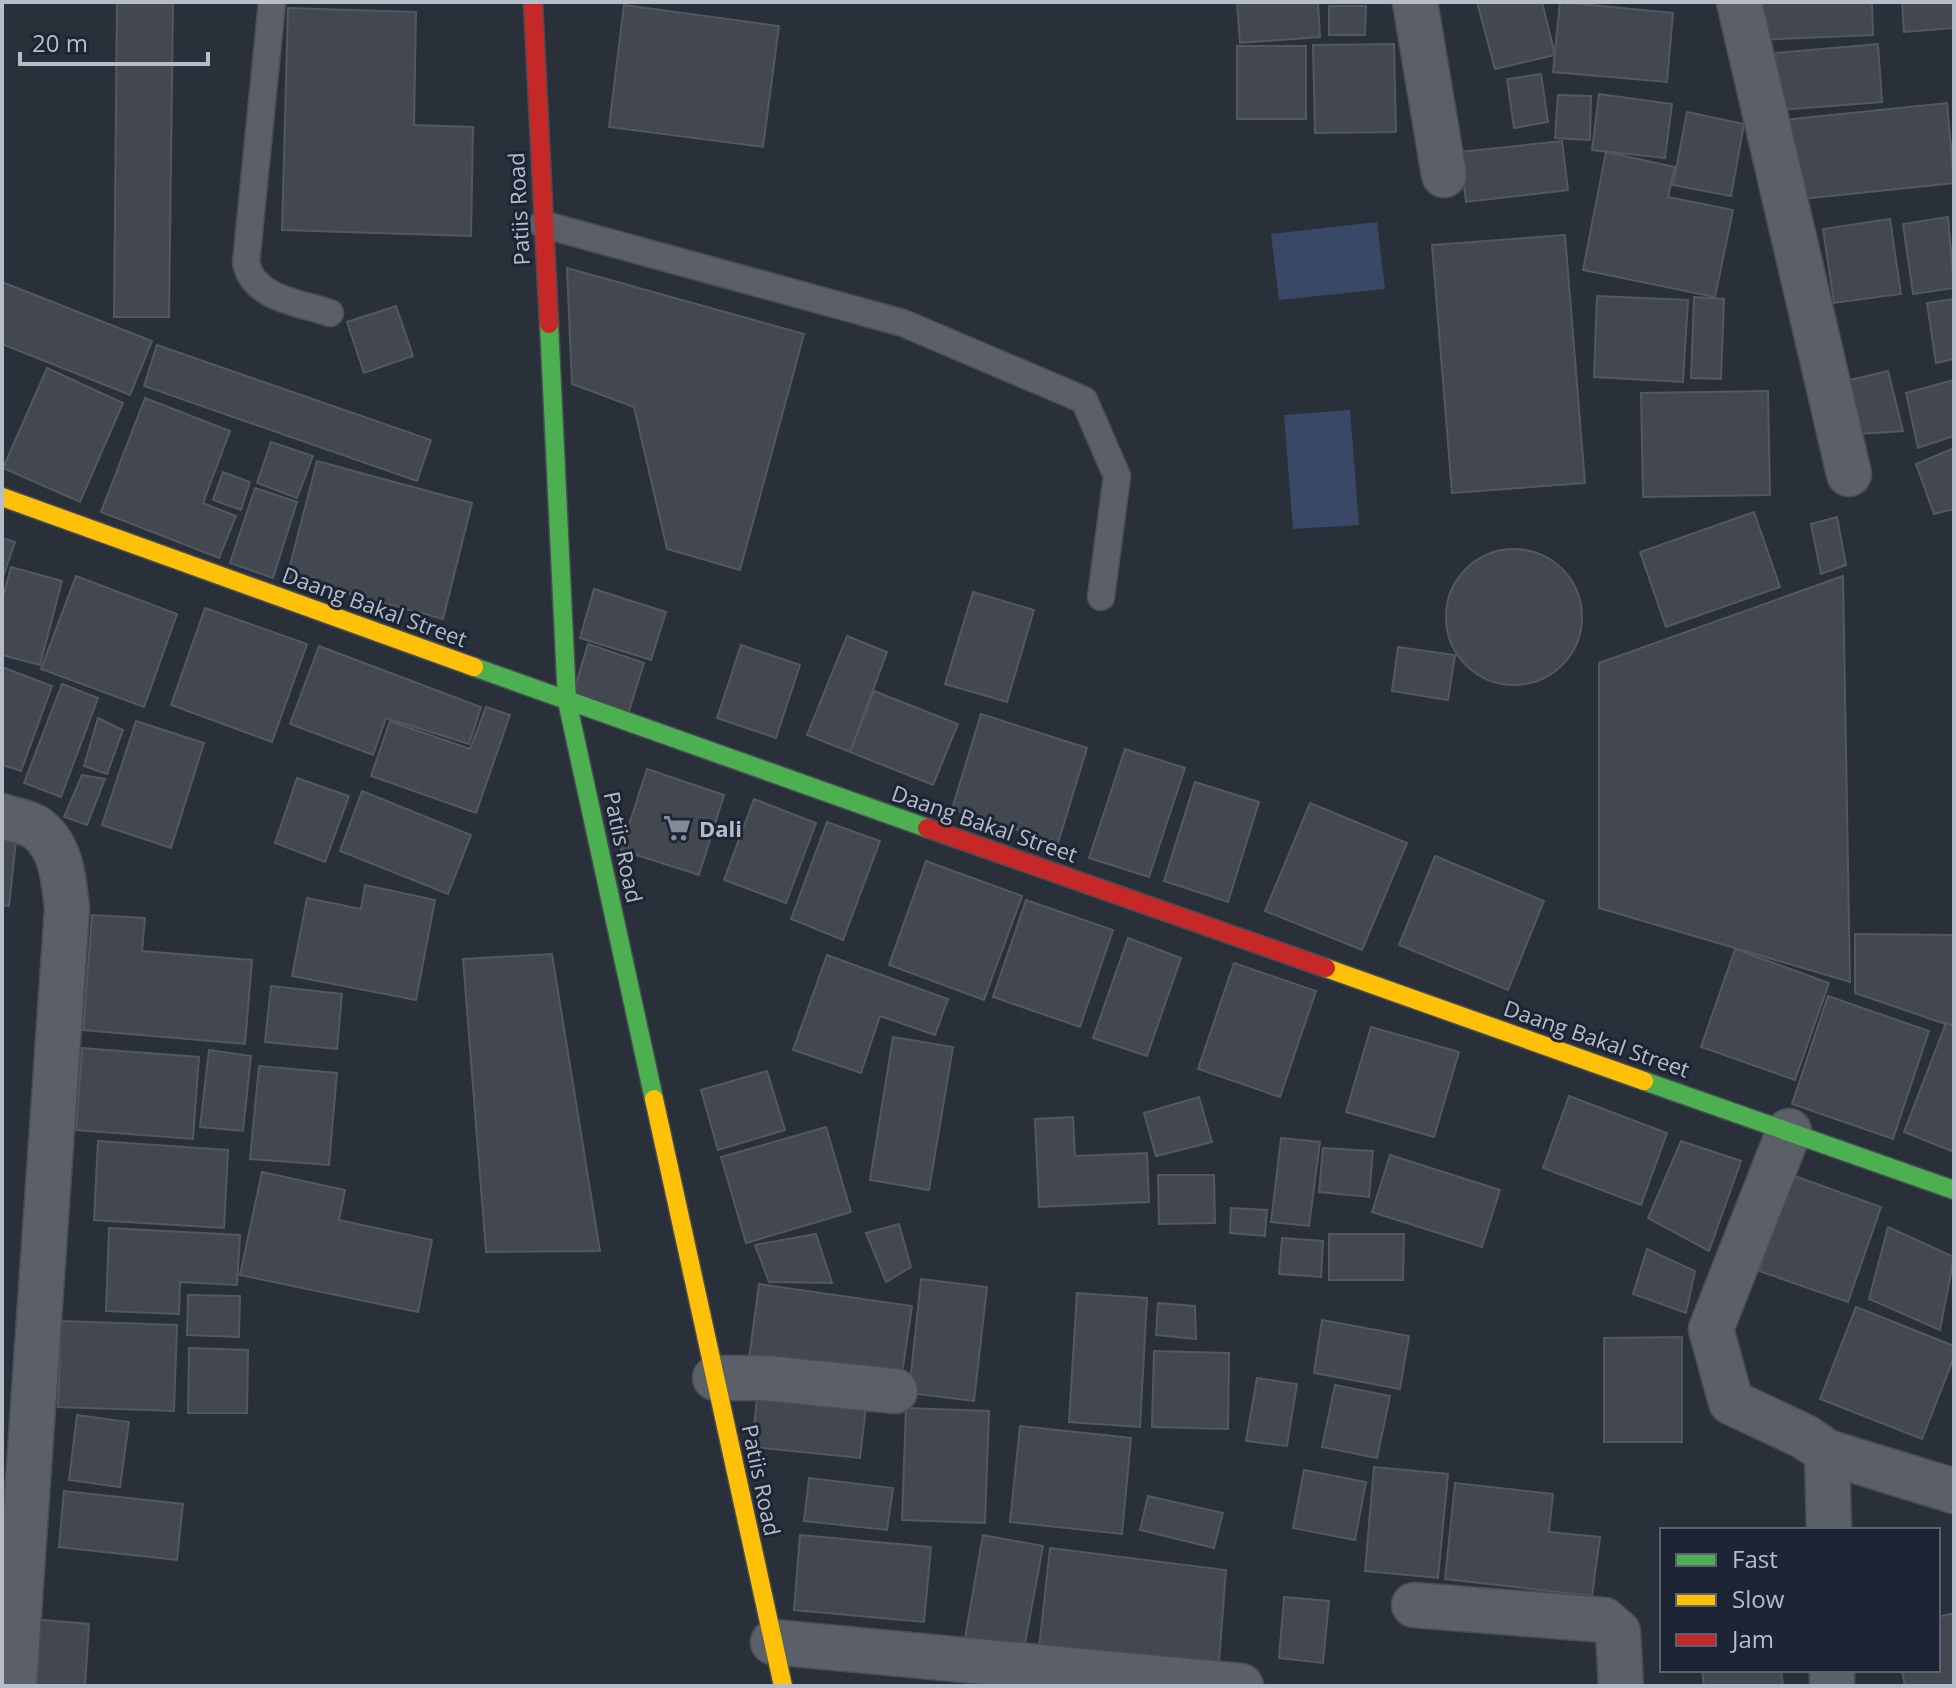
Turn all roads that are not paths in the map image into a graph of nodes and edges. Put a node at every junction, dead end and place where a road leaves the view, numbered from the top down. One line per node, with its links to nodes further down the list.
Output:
1 (272, 2): 7 (lane)
2 (533, 2): 6 (street, Patiis Road)
3 (1415, 2): 5 (street)
4 (1739, 2): 8 (street)
5 (1444, 175)
6 (542, 224): 10 (lane); 11 (street, Patiis Road)
7 (330, 313)
8 (1849, 474)
9 (2, 497): 11 (street, Daang Bakal Street)
10 (1101, 597)
11 (567, 701): 13 (street, Daang Bakal Street); 15 (street, Patiis Road)
12 (2, 816): 22 (street)
13 (1789, 1131): 14 (street, Daang Bakal Street); 17 (street)
14 (1954, 1190)
15 (715, 1378): 16 (street); 21 (street, Patiis Road)
16 (895, 1391)
17 (1827, 1452): 18 (street); 19 (street)
18 (1954, 1491)
19 (1829, 1528)
20 (1414, 1605): 25 (street)
21 (773, 1642): 23 (street, Patiis Road); 24 (street)
22 (14, 1686)
23 (783, 1686)
24 (1241, 1686)
25 (1621, 1686)

